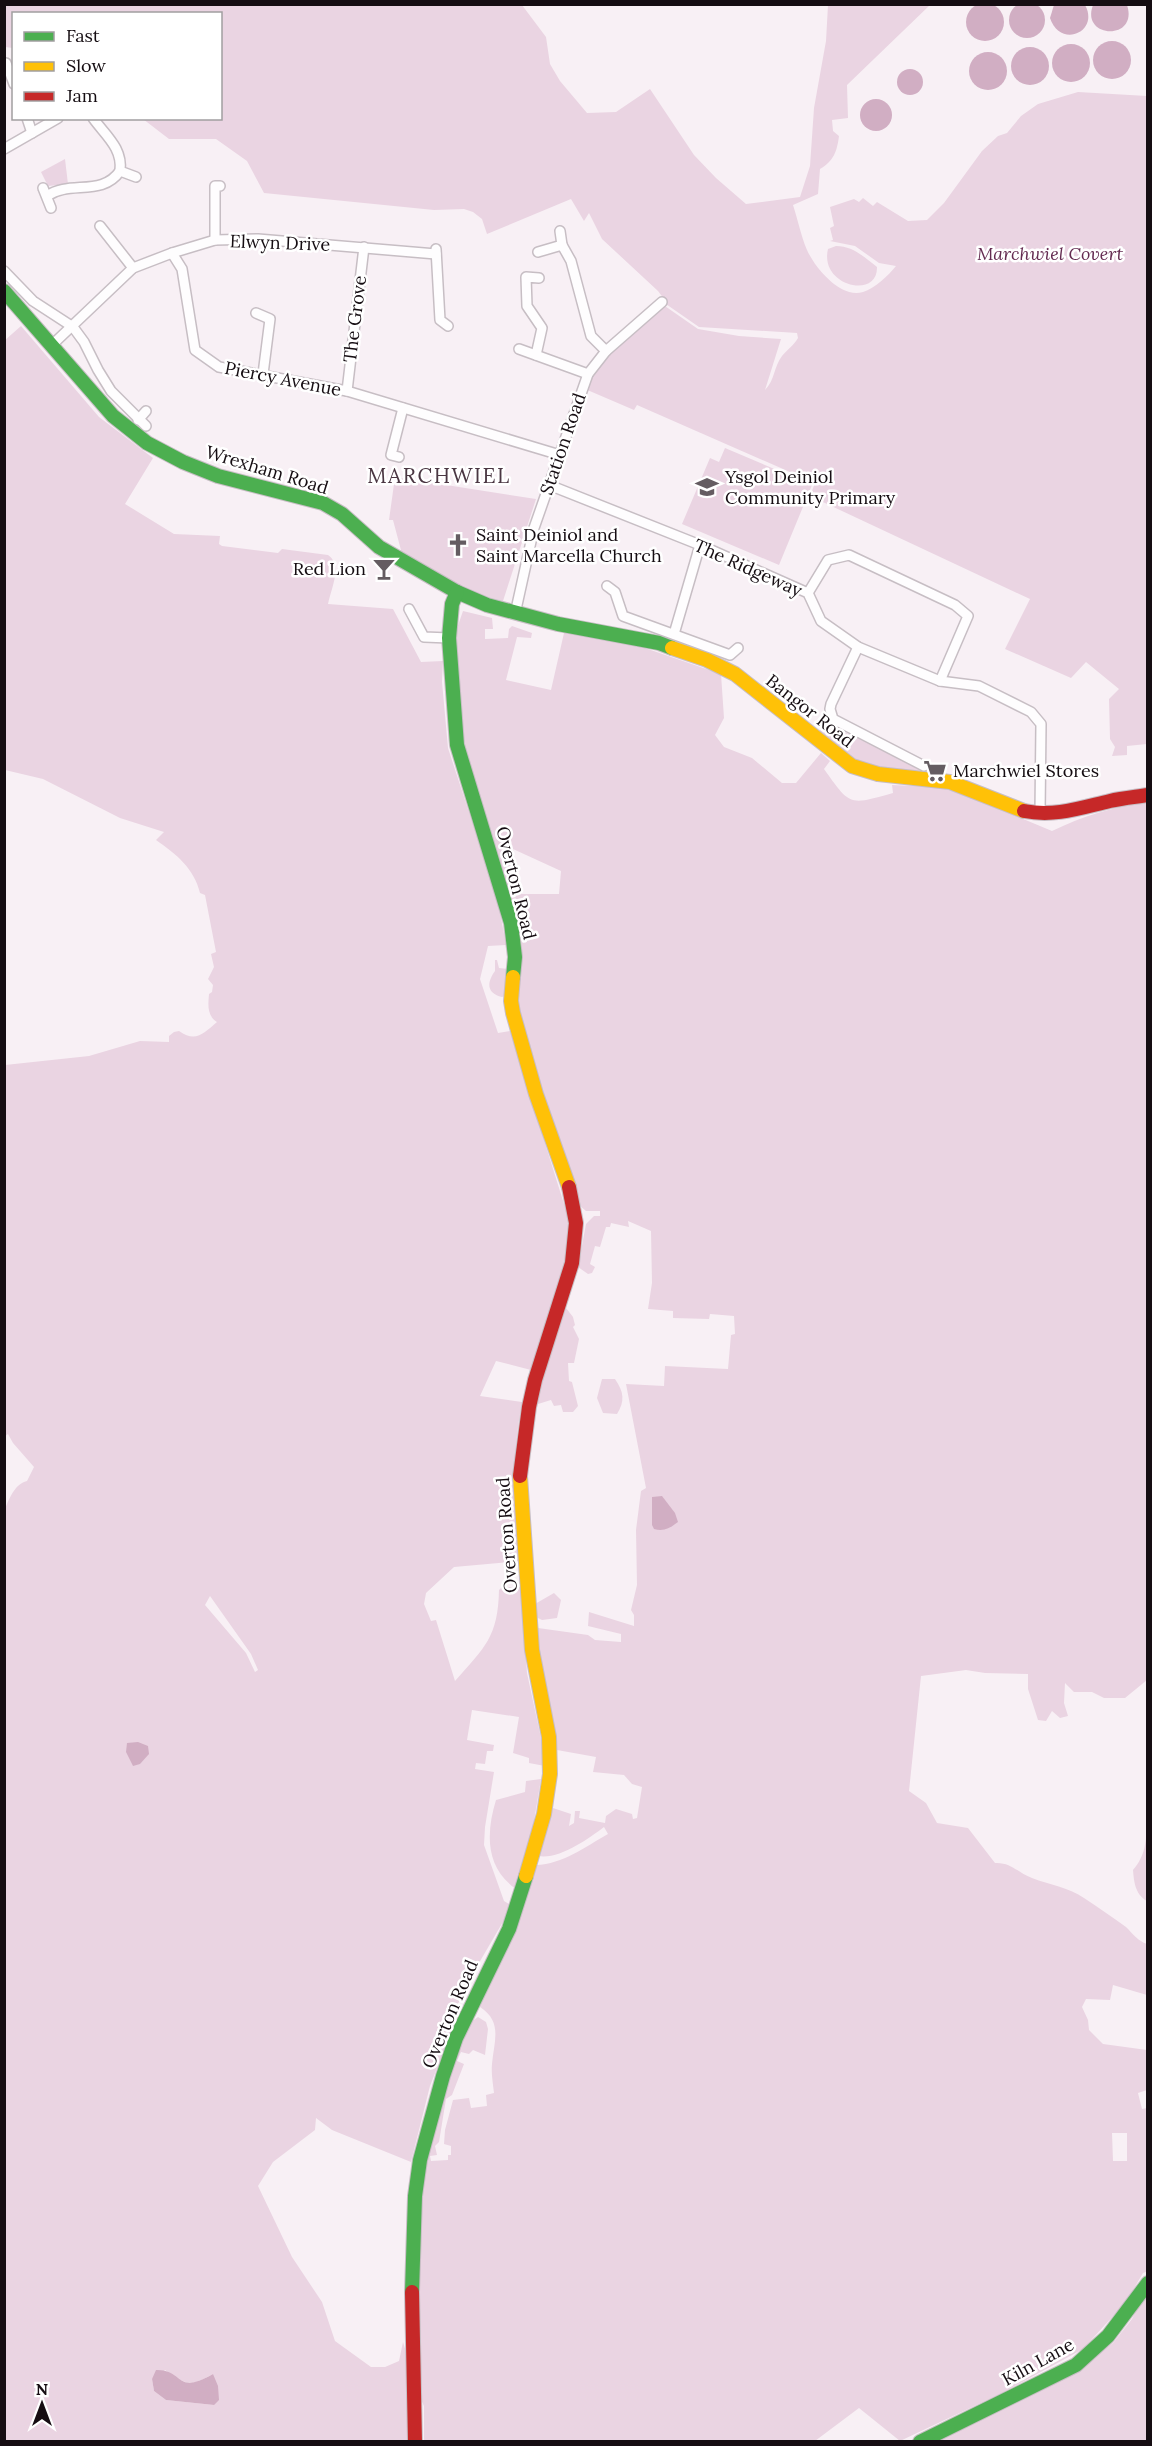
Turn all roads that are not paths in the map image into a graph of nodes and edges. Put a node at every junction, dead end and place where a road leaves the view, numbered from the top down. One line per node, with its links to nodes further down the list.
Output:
1 (6, 63): 2 (street)
2 (12, 79)
3 (28, 120): 6 (street)
4 (55, 120): 6 (street)
5 (95, 120): 8 (street)
6 (32, 134): 7 (street)
7 (4, 149)
8 (120, 171): 9 (street); 11 (street)
9 (136, 177)
10 (214, 186): 14 (street)
11 (51, 208)
12 (107, 229): 19 (street)
13 (560, 231): 15 (street)
14 (215, 240): 16 (street, Elwyn Drive); 18 (street, Elwyn Drive)
15 (562, 245): 17 (street); 30 (street)
16 (364, 247): 26 (street, Elwyn Drive); 34 (street, The Grove)
17 (538, 252)
18 (172, 253): 19 (street, Elwyn Drive); 32 (street, Piercy Avenue)
19 (133, 268): 27 (street, Elwyn Drive)
20 (4, 271): 23 (street)
21 (20, 273): 23 (street)
22 (539, 278): 31 (street)
23 (8, 285): 27 (street); 28 (main road, Wrexham Road)
24 (662, 302): 30 (street, Station Road)
25 (256, 313): 32 (street)
26 (440, 322)
27 (73, 327): 28 (street, Elwyn Drive); 36 (street)
28 (52, 345): 42 (main road, Wrexham Road)
29 (519, 349): 31 (street)
30 (606, 351): 33 (street, Station Road)
31 (536, 355): 33 (street)
32 (263, 374): 34 (street, Piercy Avenue)
33 (588, 374): 37 (street, Station Road)
34 (347, 391): 35 (street, Piercy Avenue)
35 (403, 408): 37 (street, Piercy Avenue); 38 (street)
36 (146, 411)
37 (560, 455): 39 (street, Station Road)
38 (399, 457)
39 (549, 485): 40 (street, The Ridgeway); 45 (street, Station Road)
40 (700, 546): 43 (street, The Ridgeway); 46 (street)
41 (607, 586): 46 (street)
42 (457, 592): 45 (main road, Bangor Road); 47 (main road, Overton Road)
43 (808, 593): 48 (street, The Ridgeway); 50 (street)
44 (409, 609): 47 (street)
45 (515, 614): 53 (main road, Bangor Road)
46 (674, 634): 49 (street)
47 (449, 638): 55 (main road, Overton Road)
48 (858, 647): 50 (street, The Ridgeway); 51 (street)
49 (738, 648)
50 (940, 681): 53 (street, The Ridgeway)
51 (924, 766)
52 (1148, 795): 53 (main road, Bangor Road)
53 (1040, 814)
54 (1148, 2283): 56 (main road, Kiln Lane)
55 (415, 2442)
56 (920, 2442)

